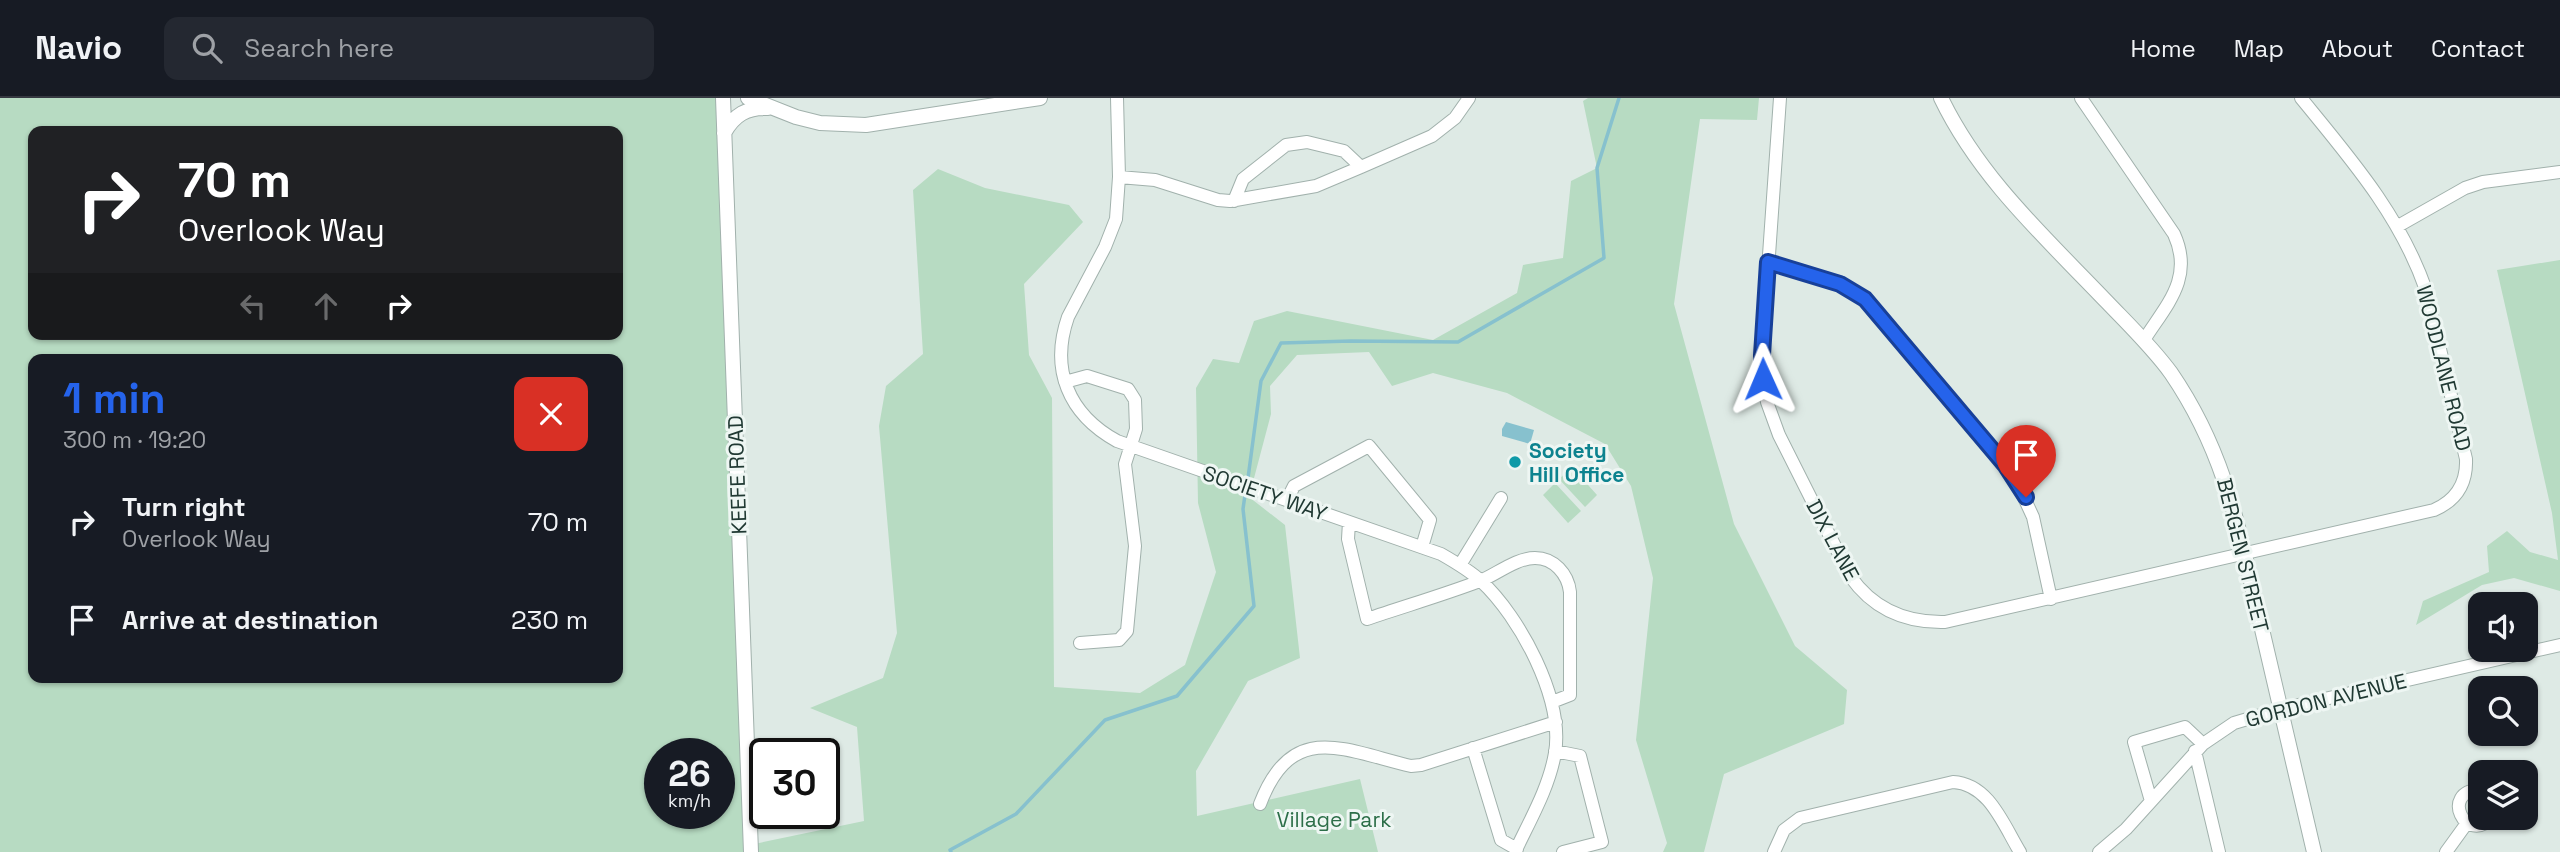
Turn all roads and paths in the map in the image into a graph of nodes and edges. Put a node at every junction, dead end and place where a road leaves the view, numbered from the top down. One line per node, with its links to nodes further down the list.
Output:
1 (723, 98): 11 (street, KEEFE ROAD)
2 (748, 98): 10 (street)
3 (1040, 98): 10 (street)
4 (1117, 98): 14 (street, SOCIETY WAY)
5 (1469, 98): 12 (street)
6 (1780, 98): 17 (street, DIX LANE)
7 (1941, 98): 18 (street, BERGEN STREET)
8 (2081, 98): 18 (street)
9 (2301, 98): 16 (street, WOODLANE ROAD)
10 (770, 108): 11 (street)
11 (724, 133): 42 (street, KEEFE ROAD)
12 (1361, 167): 15 (street); 15 (street)
13 (2560, 172): 16 (street)
14 (1119, 177): 15 (street); 19 (street, SOCIETY WAY)
15 (1234, 201)
16 (2398, 226): 25 (street, WOODLANE ROAD)
17 (1768, 262): 28 (street); 28 (street, DIX LANE)
18 (2144, 340): 25 (street, BERGEN STREET)
19 (1065, 382): 20 (street, SOCIETY WAY); 20 (street)
20 (1130, 446): 22 (street, SOCIETY WAY); 29 (street)
21 (1501, 498): 26 (street)
22 (1287, 500): 23 (street, SOCIETY WAY); 24 (street)
23 (1349, 522): 24 (street, SOCIETY WAY); 27 (street)
24 (1422, 547): 26 (street, SOCIETY WAY)
25 (2245, 554): 28 (street, DIX LANE); 32 (street, BERGEN STREET)
26 (1460, 565): 27 (street, SOCIETY WAY)
27 (1481, 581): 31 (street, SOCIETY WAY); 31 (street)
28 (2051, 599)
29 (1080, 643)
30 (2560, 645): 32 (street, GORDON AVENUE)
31 (1552, 702): 33 (street, SOCIETY WAY)
32 (2281, 709): 35 (street, GORDON AVENUE); 48 (street, BERGEN STREET)
33 (1556, 722): 34 (street); 36 (street, SOCIETY WAY)
34 (1473, 748): 39 (street); 41 (street)
35 (2199, 748): 38 (street, GORDON AVENUE); 38 (street); 47 (street)
36 (1555, 751): 41 (street, SOCIETY WAY); 43 (street)
37 (2468, 792): 40 (street)
38 (2151, 802): 46 (street, GORDON AVENUE)
39 (1260, 804)
40 (2467, 823): 49 (street)
41 (1516, 850)
42 (751, 852)
43 (1563, 852)
44 (1774, 852): 45 (street)
45 (2020, 852)
46 (2099, 852)
47 (2219, 852)
48 (2314, 852)
49 (2446, 852)

